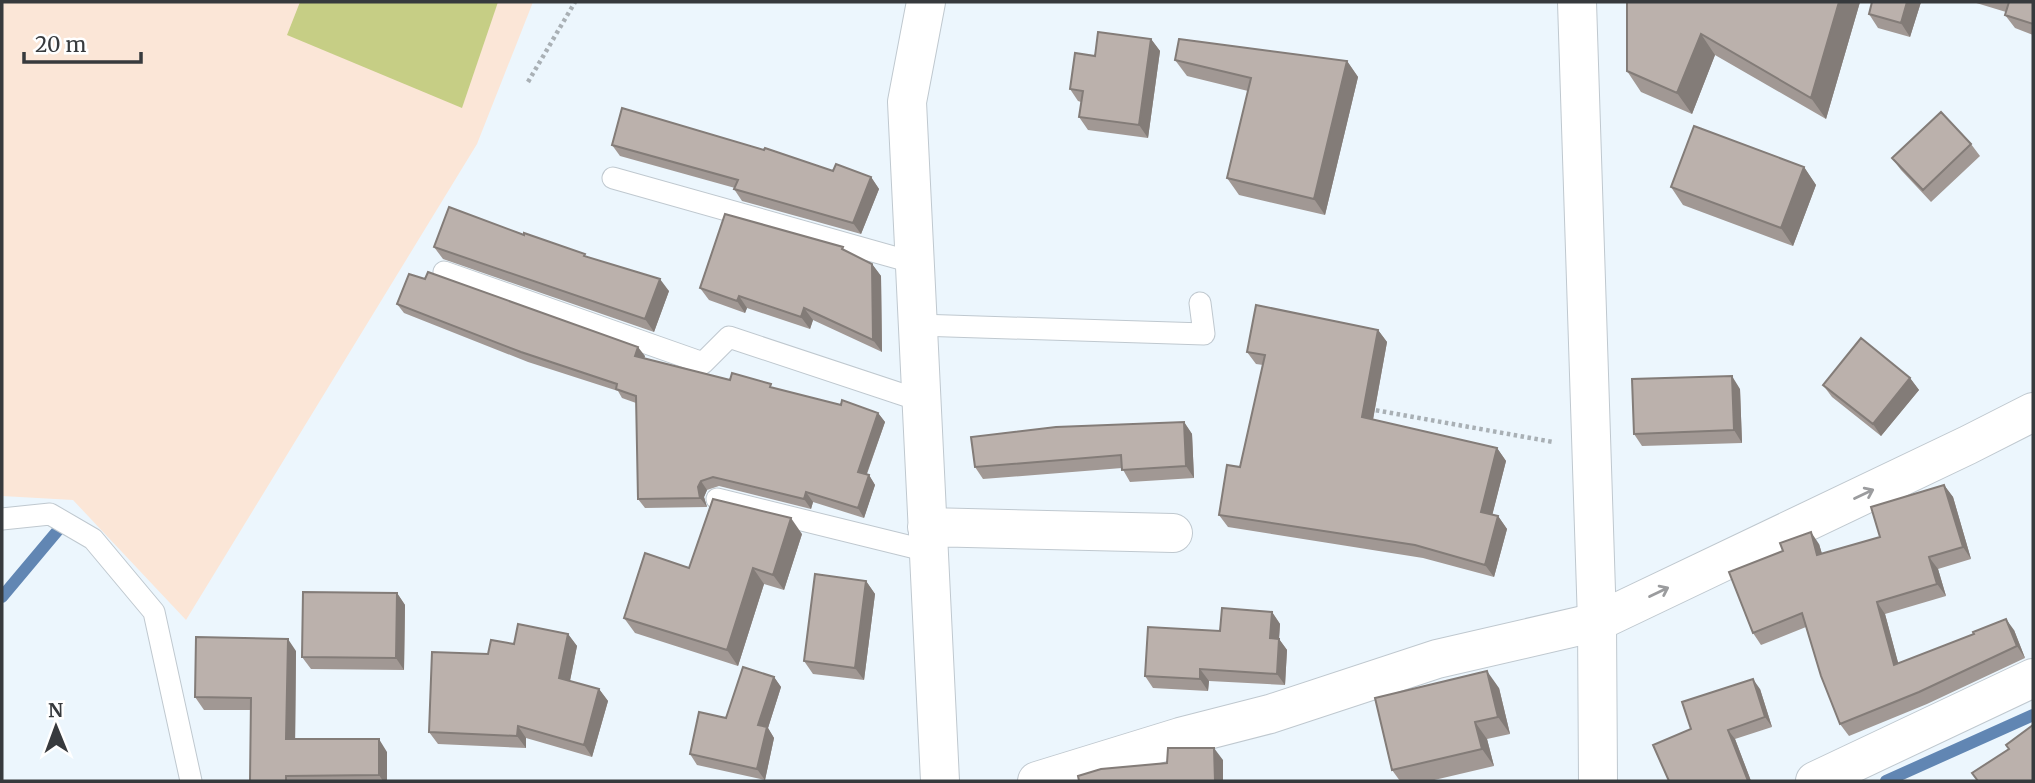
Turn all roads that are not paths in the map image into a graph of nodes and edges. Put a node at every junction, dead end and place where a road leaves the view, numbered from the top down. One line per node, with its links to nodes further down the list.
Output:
1 (926, 2): 4 (street)
2 (1577, 2): 14 (street)
3 (613, 178): 4 (lane)
4 (915, 263): 7 (street)
5 (444, 272): 8 (lane)
6 (1200, 303): 7 (lane)
7 (918, 325): 8 (street)
8 (922, 401): 13 (street)
9 (2033, 412): 14 (street, one-way to 9)
10 (717, 499): 13 (lane)
11 (2, 519): 16 (lane)
12 (1173, 533): 13 (street)
13 (928, 539): 17 (street)
14 (1597, 622): 18 (street); 19 (street)
15 (2033, 678): 20 (street)
16 (191, 781)
17 (940, 781)
18 (1037, 781)
19 (1598, 781)
20 (1815, 781)

